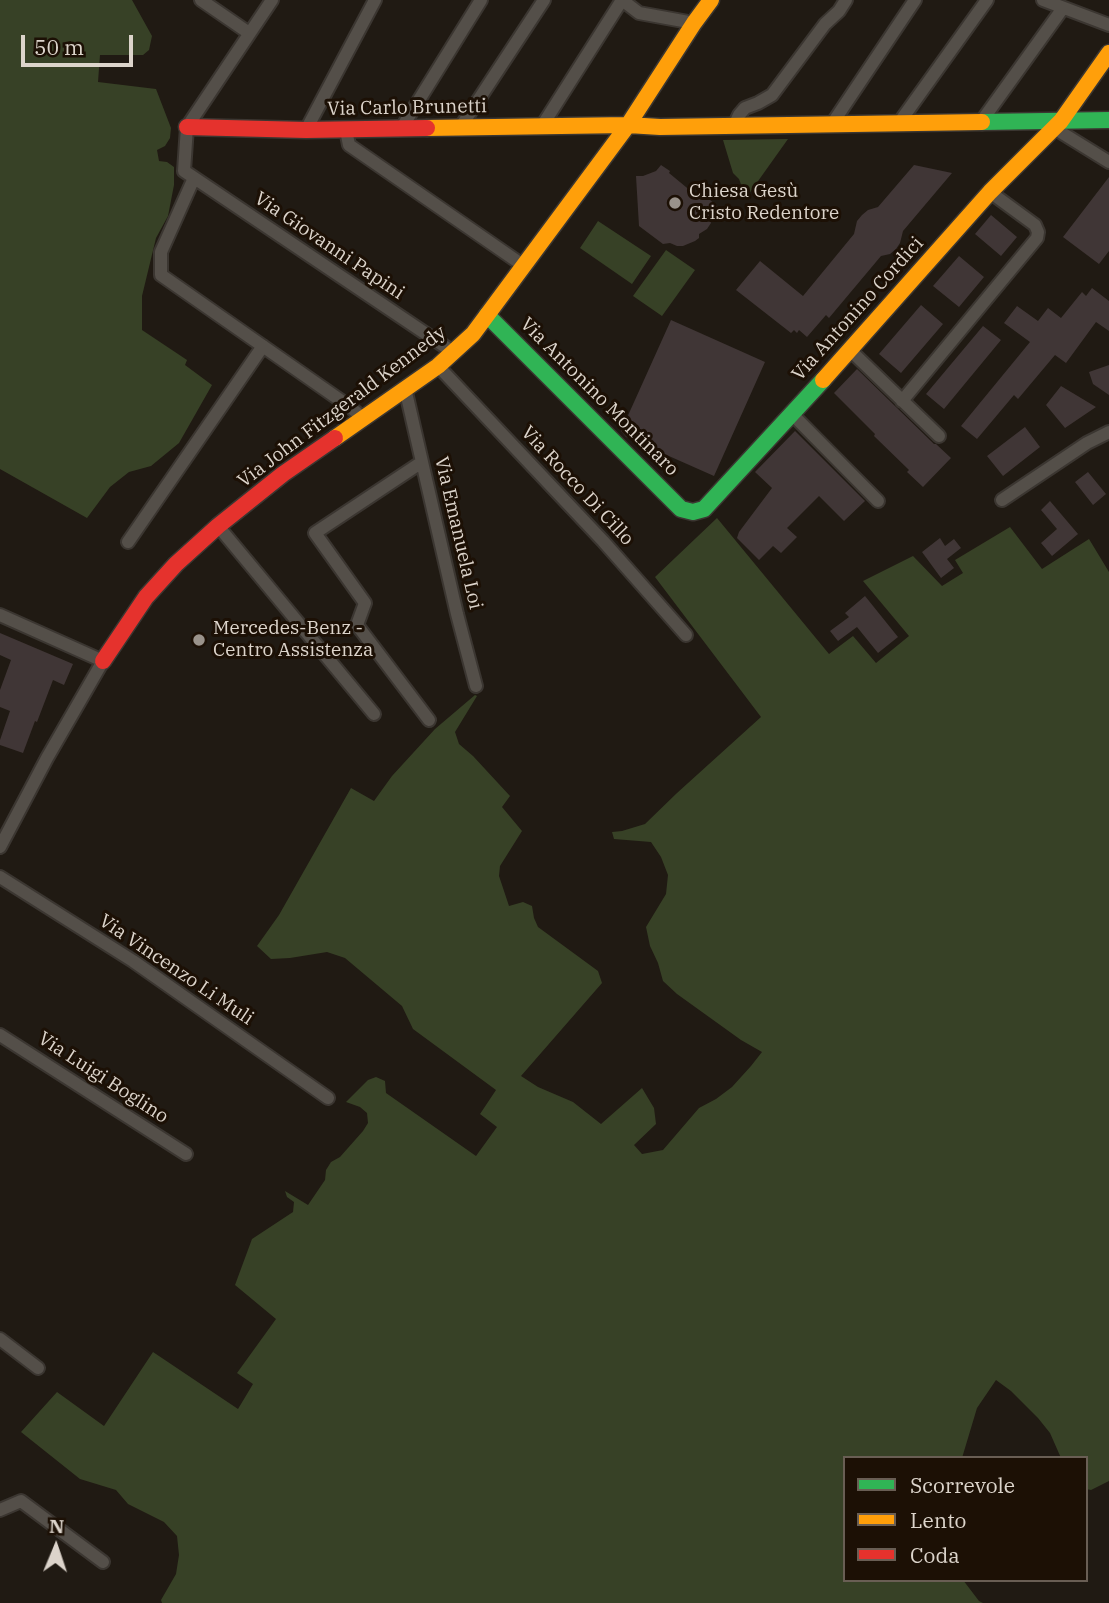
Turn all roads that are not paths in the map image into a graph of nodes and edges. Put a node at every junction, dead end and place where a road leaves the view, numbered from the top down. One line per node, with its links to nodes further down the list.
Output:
1 (201, 0): 15 (street)
2 (272, 0): 15 (street)
3 (375, 0): 28 (street)
4 (481, 0): 27 (street)
5 (544, 0): 26 (street)
6 (622, 0): 13 (street); 23 (street)
7 (711, 0): 13 (street, Via John Fitzgerald Kennedy)
8 (846, 0): 24 (street)
9 (915, 0): 20 (street)
10 (987, 0): 19 (street)
11 (1043, 0): 12 (street)
12 (1063, 8): 14 (street); 18 (street)
13 (694, 23): 22 (street, Via John Fitzgerald Kennedy)
14 (1109, 26)
15 (249, 33): 25 (street)
16 (1109, 53): 21 (street, Via Antonino Cordici)
17 (1109, 120): 21 (street, Via Carlo Brunetti)
18 (981, 122): 19 (street, Via Carlo Brunetti); 21 (street, Via Carlo Brunetti)
19 (899, 123): 20 (street, Via Carlo Brunetti)
20 (832, 124): 24 (street, Via Carlo Brunetti)
21 (1057, 124): 30 (street); 32 (street, Via Antonino Cordici)
22 (628, 125): 23 (street, Via Carlo Brunetti); 24 (street, Via Carlo Brunetti); 33 (street, Via John Fitzgerald Kennedy)
23 (542, 126): 26 (street, Via Carlo Brunetti)
24 (734, 126)
25 (187, 127): 28 (street, Via Carlo Brunetti); 31 (street)
26 (460, 128): 27 (street, Via Carlo Brunetti)
27 (401, 129): 29 (street, Via Carlo Brunetti)
28 (306, 130): 29 (street, Via Carlo Brunetti)
29 (346, 130): 33 (street)
30 (1109, 162)
31 (189, 175): 35 (street); 37 (street, Via Giovanni Papini)
32 (990, 192): 36 (street, Via Antonino Cordici); 40 (street)
33 (524, 265): 34 (street, Via John Fitzgerald Kennedy)
34 (487, 315): 37 (street, Via John Fitzgerald Kennedy); 48 (street, Via Antonino Montinaro)
35 (263, 346): 42 (street); 50 (street)
36 (849, 349): 40 (street); 41 (street, Via Antonino Cordici)
37 (453, 352): 38 (street, Via John Fitzgerald Kennedy)
38 (438, 366): 39 (street, Via John Fitzgerald Kennedy); 52 (street, Via Rocco Di Cillo)
39 (405, 388): 42 (street, Via John Fitzgerald Kennedy); 45 (street, Via Emanuela Loi)
40 (902, 401): 44 (street)
41 (792, 414): 47 (street); 48 (street, Via Antonino Cordici)
42 (363, 418): 49 (street, Via John Fitzgerald Kennedy)
43 (1109, 432): 46 (street)
44 (939, 436)
45 (422, 463): 54 (street, Via Emanuela Loi); 56 (street)
46 (1002, 500)
47 (878, 501)
48 (681, 509)
49 (218, 526): 53 (street, Via John Fitzgerald Kennedy); 55 (street)
50 (128, 542)
51 (0, 615): 53 (street)
52 (686, 635)
53 (103, 662): 57 (street)
54 (476, 686)
55 (374, 714)
56 (429, 720)
57 (0, 847)
58 (0, 877): 60 (street, Via Vincenzo Li Muli)
59 (0, 1035): 61 (street, Via Luigi Boglino)
60 (328, 1098)
61 (186, 1154)
62 (0, 1339): 63 (street)
63 (38, 1368)
64 (0, 1510): 65 (street)
65 (103, 1562)

